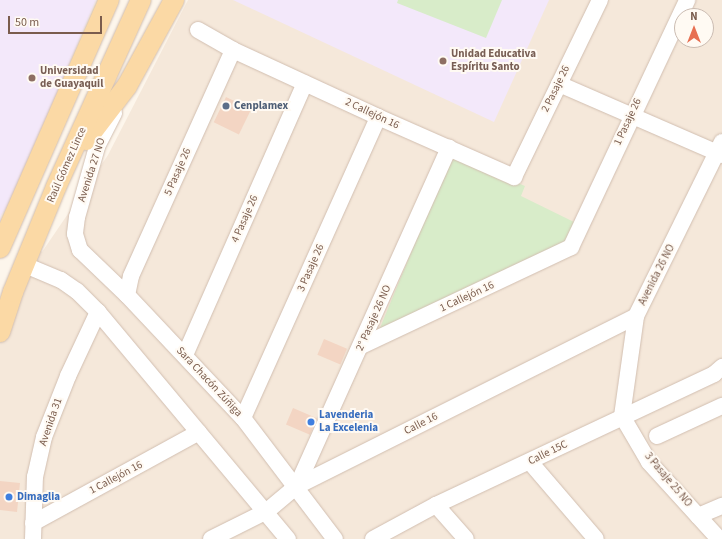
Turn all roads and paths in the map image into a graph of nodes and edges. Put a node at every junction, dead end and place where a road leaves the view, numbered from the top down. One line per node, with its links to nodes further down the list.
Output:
1 (109, 0): 19 (main road)
2 (141, 0): 16 (main road, Raúl Gómez Lince)
3 (174, 0): 10 (main road)
4 (600, 0): 9 (street, 2 Pasaje 26)
5 (687, 0): 11 (street, 1 Pasaje 26)
6 (198, 30): 7 (street, 2 Callejón 16)
7 (233, 50): 8 (street, 2 Callejón 16); 21 (street, 5 Pasaje 26)
8 (305, 83): 12 (street, 2 Callejón 16); 26 (street, 4 Pasaje 26)
9 (558, 84): 11 (street); 15 (street, 2 Pasaje 26)
10 (127, 86): 16 (main road); 17 (street, Avenida 27 NO)
11 (631, 115): 14 (street); 18 (street, 1 Pasaje 26)
12 (378, 117): 13 (street, 2 Callejón 16); 30 (street, 3 Pasaje 26)
13 (449, 148): 15 (street, 2 Callejón 16); 25 (street, 2° Pasaje 26 NO)
14 (720, 150): 23 (street, Avenida 26 NO)
15 (511, 177)
16 (56, 187): 20 (main road, Raúl Gómez Lince)
17 (75, 234): 21 (street, Sara Chacón Zúñiga)
18 (572, 245): 25 (street, 1 Callejón 16)
19 (0, 248)
20 (25, 264): 22 (street); 24 (main road, Raúl Gómez Lince)
21 (127, 295): 26 (street, Sara Chacón Zúñiga)
22 (98, 312): 31 (street); 39 (street, Avenida 31)
23 (636, 316): 29 (street, Avenida 26 NO); 34 (street, Calle 16)
24 (0, 332)
25 (361, 346): 34 (street, 2° Pasaje 26 NO)
26 (185, 355): 30 (street, Sara Chacón Zúñiga)
27 (722, 367): 29 (street, Calle 15C)
28 (722, 406): 32 (street)
29 (622, 416): 33 (street, Calle 15C); 38 (street, 3 Pasaje 25 NO)
30 (243, 418): 34 (street, Sara Chacón Zúñiga)
31 (199, 432): 37 (street); 39 (street, 1 Callejón 16)
32 (657, 436)
33 (530, 462): 35 (street, Calle 15C); 46 (street)
34 (297, 486): 37 (street, Calle 16); 43 (street, Sara Chacón Zúñiga)
35 (436, 505): 44 (street, Calle 15C); 45 (street)
36 (722, 506): 38 (street)
37 (267, 511): 41 (street, Calle 16); 42 (street)
38 (698, 516): 47 (street, 3 Pasaje 25 NO)
39 (33, 522): 40 (street, Avenida 31)
40 (33, 539)
41 (211, 539)
42 (288, 539)
43 (334, 539)
44 (373, 539)
45 (466, 539)
46 (596, 539)
47 (719, 539)

